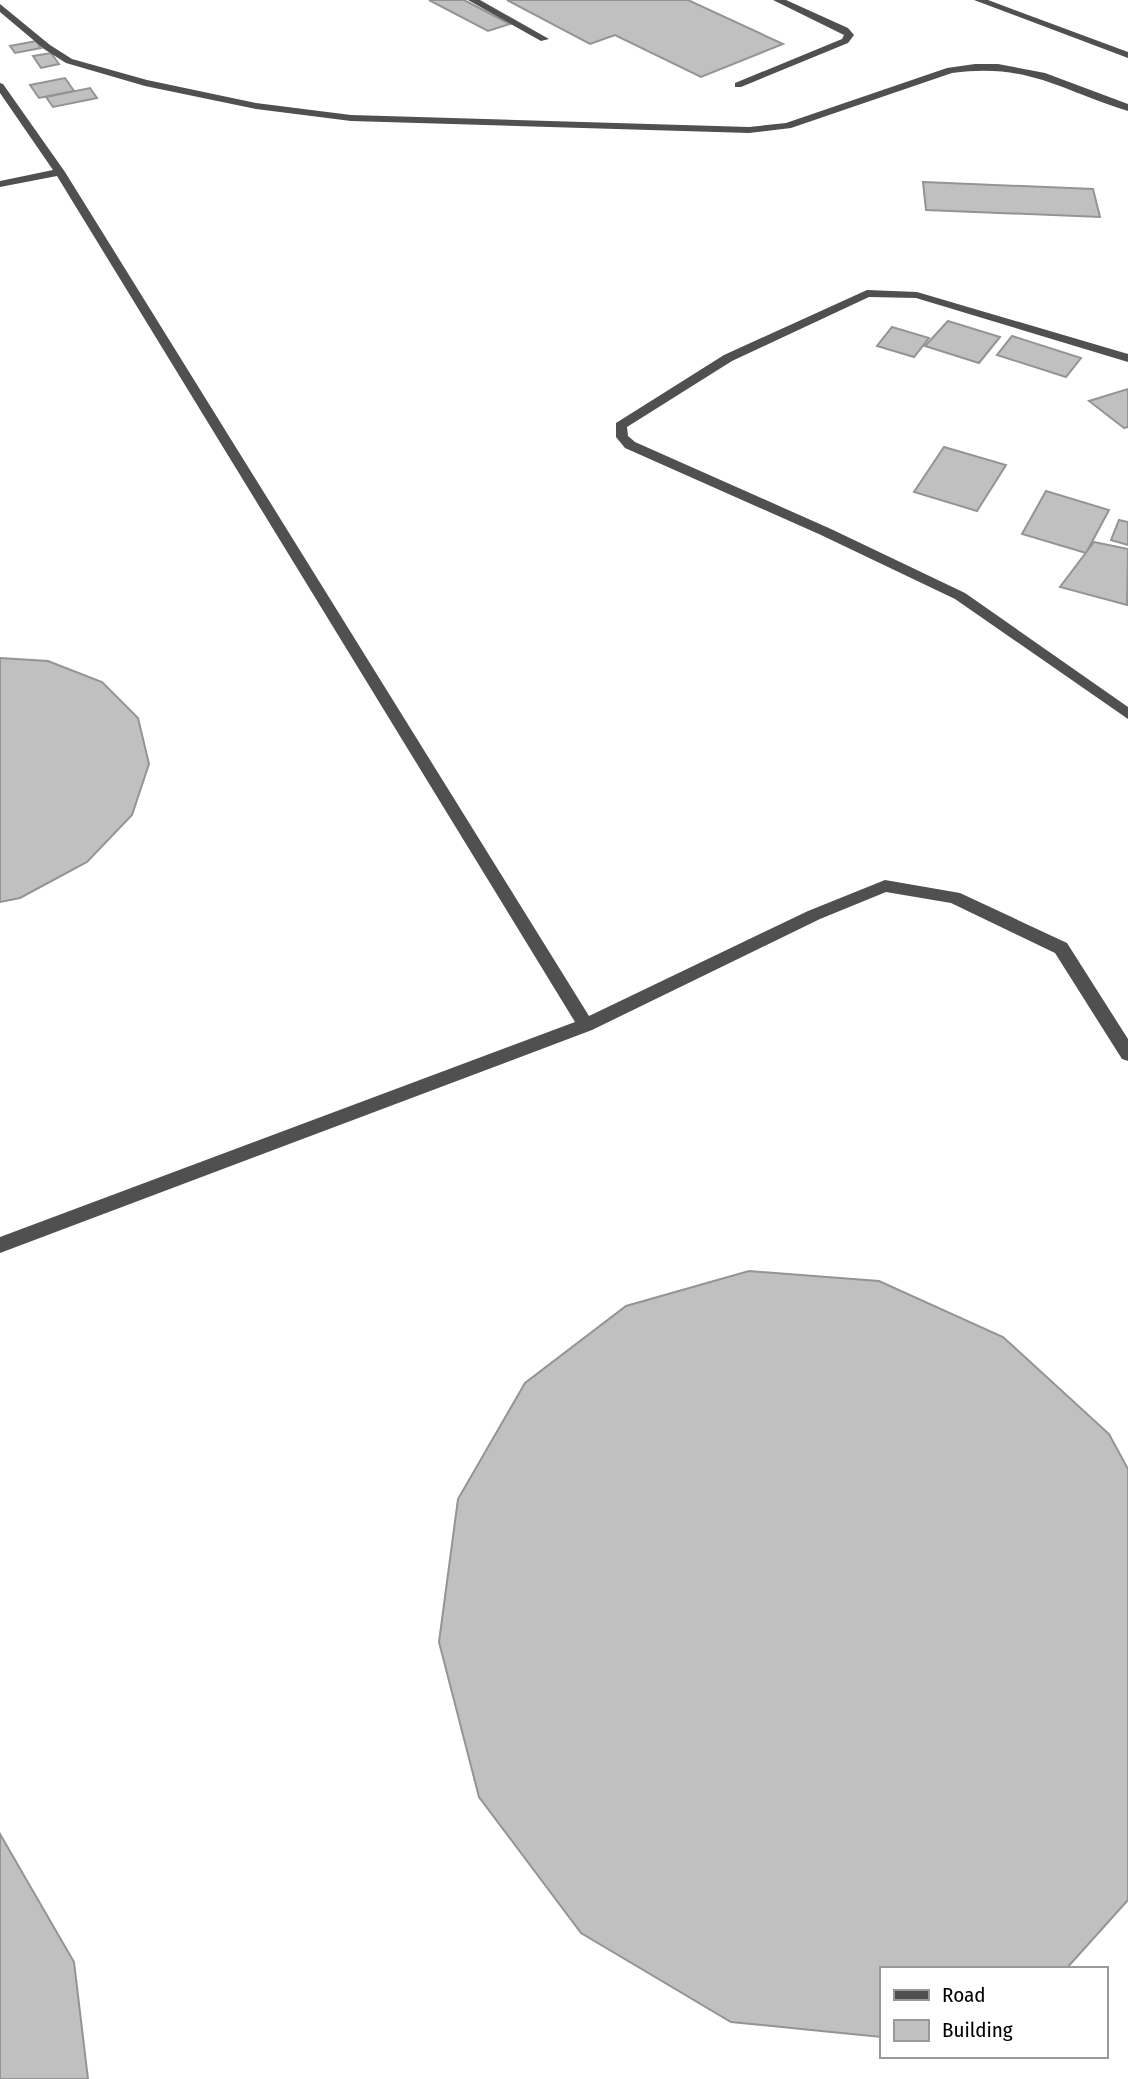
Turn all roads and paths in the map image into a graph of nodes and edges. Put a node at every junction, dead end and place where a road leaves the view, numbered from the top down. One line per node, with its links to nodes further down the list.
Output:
1 (473, 0): 5 (lane)
2 (778, 0): 7 (lane)
3 (979, 0): 6 (lane)
4 (0, 6): 9 (lane)
5 (544, 39)
6 (1128, 55)
7 (738, 85)
8 (0, 86): 10 (lane)
9 (1128, 108)
10 (60, 172): 11 (lane); 14 (lane)
11 (0, 184)
12 (1128, 358): 13 (lane)
13 (1128, 714)
14 (586, 1025): 15 (lane); 16 (lane)
15 (1128, 1054)
16 (0, 1245)

